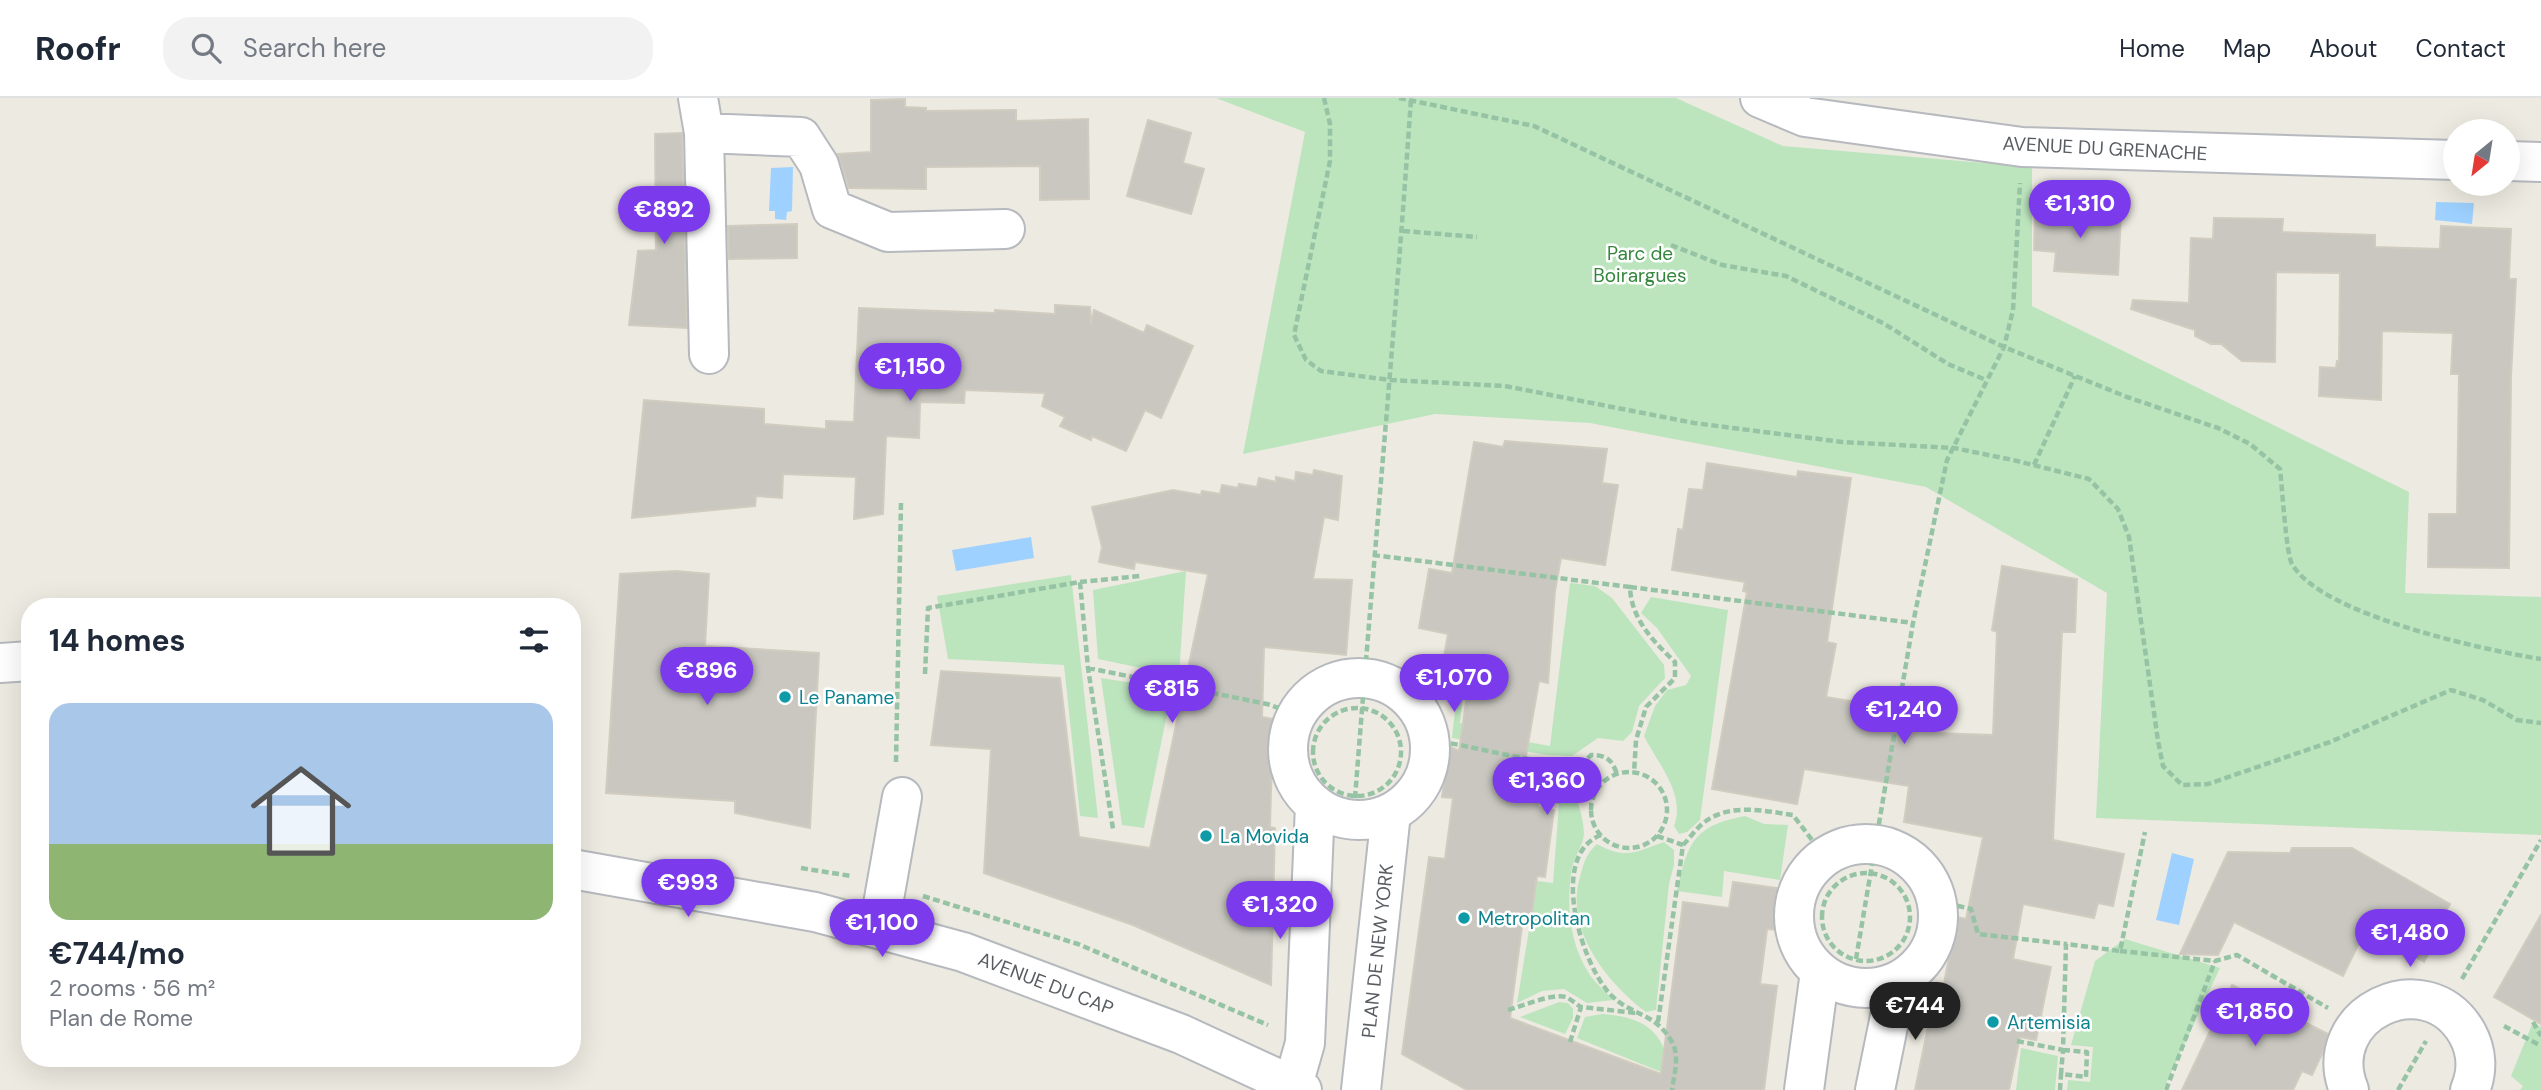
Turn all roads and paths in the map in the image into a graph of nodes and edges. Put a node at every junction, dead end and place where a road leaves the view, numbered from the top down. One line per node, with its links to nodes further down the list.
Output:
1 (1324, 98): 17 (path)
2 (1399, 98): 4 (path)
3 (1760, 98): 6 (street, AVENUE DU GRENACHE)
4 (1411, 99): 11 (path); 14 (path)
5 (701, 115): 10 (street); 15 (street)
6 (2022, 147): 7 (street, AVENUE DU GRENACHE); 14 (path)
7 (2443, 160)
8 (2520, 161): 9 (street)
9 (2541, 162)
10 (1005, 229)
11 (1403, 231): 12 (path); 17 (path)
12 (1477, 237)
13 (1671, 245): 18 (path)
14 (2004, 347): 16 (path); 18 (path)
15 (709, 355)
16 (2075, 376): 20 (path); 27 (path)
17 (1390, 380): 19 (path); 22 (path)
18 (1986, 380): 19 (path)
19 (1954, 448): 20 (path); 26 (path)
20 (2034, 465): 34 (path)
21 (901, 502): 41 (path)
22 (1373, 555): 25 (path); 32 (path)
23 (1140, 576): 24 (path)
24 (1080, 582): 30 (path); 31 (path)
25 (1630, 587): 26 (path); 37 (path)
26 (1913, 623): 50 (path)
27 (2541, 659)
28 (21, 662): 29 (street)
29 (0, 663)
30 (1088, 668): 33 (path); 43 (path)
31 (925, 674)
32 (1364, 677): 33 (street); 35 (street)
33 (1296, 713): 40 (street)
34 (2541, 723)
35 (1430, 740): 36 (path); 42 (street)
36 (1582, 764): 38 (path); 39 (path)
37 (1634, 773): 38 (path); 46 (path)
38 (1617, 774): 39 (path)
39 (1595, 794): 45 (path)
40 (1322, 795): 40 (path); 42 (street); 70 (street)
41 (902, 797): 54 (street)
42 (1391, 813): 74 (street, PLAN DE NEW YORK)
43 (1113, 829)
44 (2145, 832): 56 (path)
45 (1601, 835): 46 (path); 63 (path)
46 (1657, 836): 48 (path)
47 (2541, 840): 61 (path)
48 (1683, 845): 49 (path); 64 (path)
49 (1825, 857): 50 (street); 58 (street)
50 (1874, 859): 53 (street); 58 (path); 58 (path); 58 (path)
51 (581, 871): 54 (street, AVENUE DU CAP)
52 (912, 892): 70 (path)
53 (1937, 901): 55 (path); 59 (street)
54 (879, 927): 73 (street, AVENUE DU CAP)
55 (2066, 944): 56 (path); 71 (path)
56 (2120, 951): 57 (path)
57 (2215, 961): 66 (path); 79 (path)
58 (1842, 973): 59 (street); 76 (street)
59 (1897, 982): 77 (street)
60 (1581, 1007): 62 (path); 63 (path); 69 (path)
61 (2445, 1009): 66 (street); 81 (path); 82 (street)
62 (1508, 1010)
63 (1637, 1013): 64 (path)
64 (1658, 1022): 75 (path)
65 (2533, 1022): 67 (path)
66 (2356, 1024): 80 (street)
67 (2541, 1036)
68 (2017, 1041): 71 (path)
69 (1570, 1042)
70 (1305, 1043): 73 (street)
71 (2063, 1050): 72 (path); 72 (path)
72 (2061, 1074): 78 (path)
73 (1297, 1088)
74 (1362, 1090)
75 (1672, 1090)
76 (1804, 1090)
77 (1875, 1090)
78 (2060, 1090)
79 (2166, 1090)
80 (2349, 1090)
81 (2398, 1090)
82 (2470, 1090)

